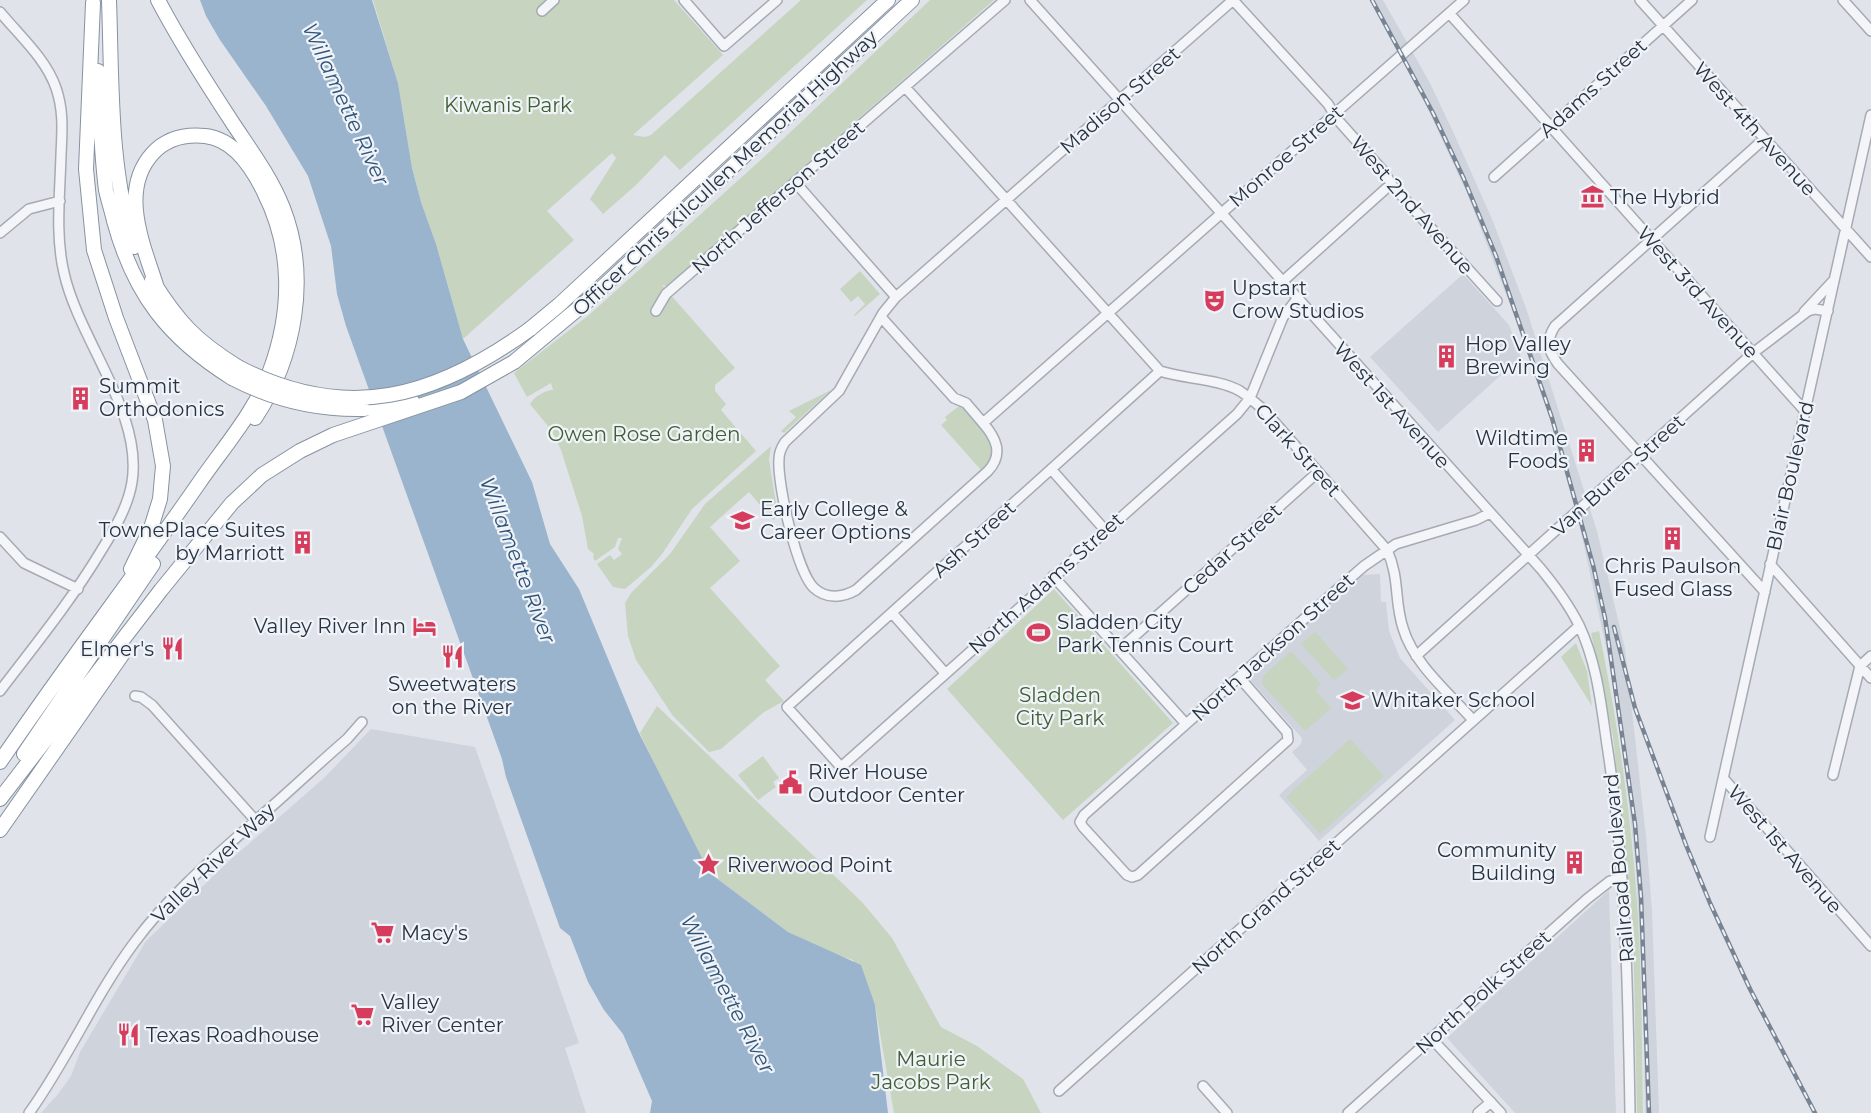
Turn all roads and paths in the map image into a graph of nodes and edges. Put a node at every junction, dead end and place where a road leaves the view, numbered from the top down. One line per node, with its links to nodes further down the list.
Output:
1 (109, 0): 39 (highway)
2 (158, 0): 87 (highway)
3 (554, 0): 16 (street)
4 (684, 0): 5 (street)
5 (777, 0)
6 (888, 0): 51 (highway, Officer Chris Kilcullen Memorial Highway, bridge)
7 (912, 0): 48 (highway, Officer Chris Kilcullen Memorial Highway)
8 (1005, 0): 21 (street, North Jefferson Street)
9 (1030, 0): 22 (street, West 1st Avenue)
10 (1233, 0): 22 (street, Madison Street); 23 (street, West 2nd Avenue)
11 (1464, 0): 18 (street, Monroe Street)
12 (1640, 0): 19 (street, West 4th Avenue)
13 (1692, 0): 19 (street, Adams Street)
14 (1843, 0): 20 (street)
15 (93, 2): 51 (highway); 68 (highway)
16 (542, 11)
17 (0, 12): 31 (street)
18 (1449, 13): 23 (street, Monroe Street); 25 (street, West 3rd Avenue)
19 (1663, 26): 25 (street, Adams Street); 26 (street, West 4th Avenue)
20 (1871, 31)
21 (905, 87): 28 (street, North Jefferson Street); 30 (street)
22 (1120, 99): 30 (street, Madison Street); 32 (street, West 1st Avenue)
23 (1334, 114): 29 (street, West 2nd Avenue); 32 (street, Monroe Street)
24 (1871, 115): 33 (street, Blair Boulevard)
25 (1550, 127): 27 (street, Adams Street); 35 (street, West 3rd Avenue)
26 (1764, 139): 33 (street, West 4th Avenue); 35 (street)
27 (1494, 177)
28 (795, 182): 40 (street); 43 (street, North Jefferson Street)
29 (1391, 184): 38 (street); 42 (street, West 2nd Avenue)
30 (1007, 199): 40 (street, Madison Street); 45 (street)
31 (60, 201): 34 (street); 66 (street)
32 (1220, 213): 38 (street, West 1st Avenue); 45 (street, Monroe Street)
33 (1845, 228): 36 (street, West 4th Avenue); 37 (street, Blair Boulevard)
34 (0, 233)
35 (1651, 240): 49 (street, West 3rd Avenue); 55 (street)
36 (1871, 257)
37 (1835, 278): 44 (street, Blair Boulevard); 46 (street, Van Buren Street)
38 (1282, 282): 41 (street, West 1st Avenue)
39 (157, 288): 51 (highway); 68 (highway)
40 (896, 297): 47 (street, Madison Street)
41 (1297, 299): 52 (street); 58 (street, West 1st Avenue)
42 (1497, 302)
43 (656, 311)
44 (1828, 311): 46 (street); 53 (street, Blair Boulevard)
45 (1108, 312): 50 (street); 54 (street, Monroe Street)
46 (1802, 314): 49 (street, Van Buren Street)
47 (881, 317): 54 (street); 54 (street, Madison Street)
48 (536, 344): 51 (highway, bridge); 63 (highway)
49 (1752, 353): 53 (street, West 3rd Avenue); 55 (street, Van Buren Street)
50 (1160, 371): 52 (street, Clark Street); 56 (street, Ash Street)
51 (235, 373)
52 (1250, 398): 57 (street, Clark Street); 59 (street, North Adams Street)
53 (1804, 410): 64 (street, Blair Boulevard)
54 (983, 423)
55 (1641, 454): 62 (street, Van Buren Street); 67 (street)
56 (1051, 469): 59 (street); 69 (street, Ash Street)
57 (1318, 472): 61 (street, Clark Street); 71 (street, Cedar Street)
58 (1490, 513): 61 (street, North Jackson Street); 62 (street, West 1st Avenue)
59 (1105, 530): 65 (street, North Adams Street)
60 (0, 537): 66 (street)
61 (1387, 550): 72 (street, Clark Street); 76 (street, North Jackson Street)
62 (1528, 555): 70 (street, West 1st Avenue); 72 (street, Van Buren Street)
63 (190, 556): 88 (highway); 90 (highway)
64 (1770, 564): 67 (street, Blair Boulevard); 74 (street)
65 (1053, 576): 71 (street); 75 (street, North Adams Street)
66 (78, 589): 78 (street)
67 (1765, 592): 86 (street, Blair Boulevard)
68 (109, 607): 83 (highway)
69 (892, 613): 75 (street); 84 (street, Ash Street)
70 (1579, 626): 80 (street, North Grand Street); 92 (street, Railroad Boulevard)
71 (1119, 650): 82 (street)
72 (1416, 656): 80 (street, Clark Street)
73 (1871, 656): 74 (street)
74 (1860, 666): 77 (street); 85 (street)
75 (945, 673): 84 (street, North Adams Street)
76 (1239, 677): 82 (street, North Jackson Street); 82 (street, North Jackson Street)
77 (1871, 678)
78 (0, 691)
79 (135, 696): 89 (street)
80 (1473, 720): 96 (street, North Grand Street)
81 (362, 722): 89 (street, Valley River Way)
82 (1186, 724)
83 (0, 762)
84 (841, 767)
85 (1833, 776)
86 (1724, 779): 91 (street, Blair Boulevard); 93 (street, West 1st Avenue)
87 (0, 795)
88 (0, 800)
89 (256, 821): 98 (street, Valley River Way)
90 (0, 830)
91 (1710, 837)
92 (1622, 878): 94 (street, North Polk Street); 103 (street, Railroad Boulevard)
93 (1871, 946)
94 (1431, 1038): 97 (street); 100 (street, North Polk Street)
95 (1203, 1086): 99 (street)
96 (1059, 1091)
97 (1491, 1102): 101 (street); 102 (street)
98 (29, 1113)
99 (1227, 1113)
100 (1348, 1113)
101 (1478, 1113)
102 (1501, 1113)
103 (1630, 1113)

